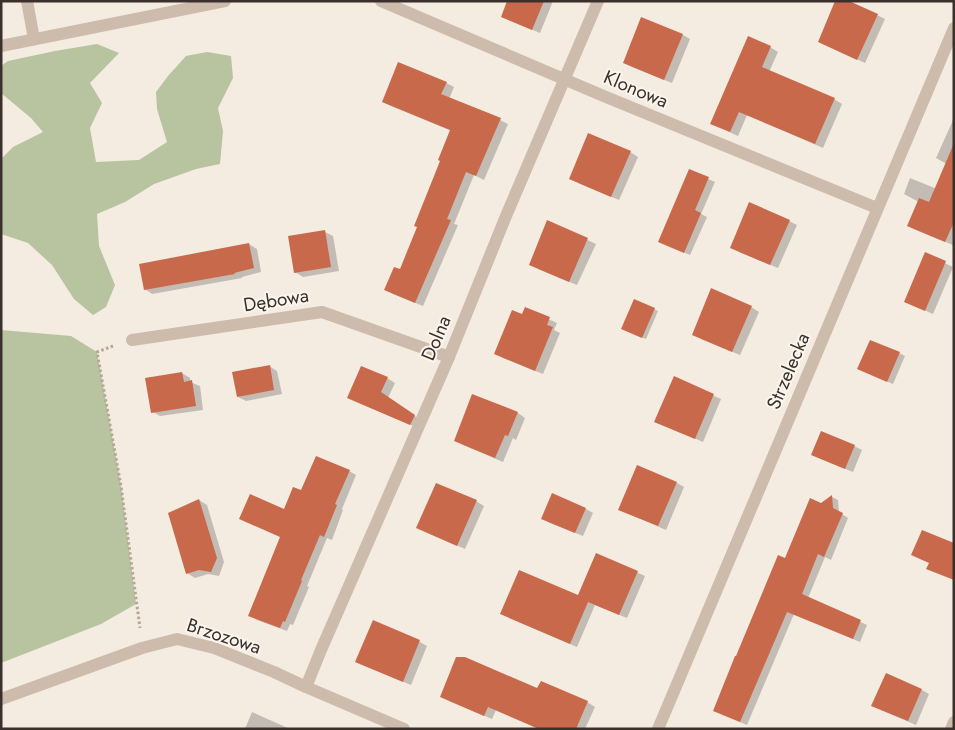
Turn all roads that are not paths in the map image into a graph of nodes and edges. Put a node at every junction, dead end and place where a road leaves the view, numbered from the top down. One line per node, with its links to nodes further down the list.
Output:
1 (27, 1): 6 (street)
2 (225, 1): 6 (street)
3 (381, 1): 8 (street, Klonowa)
4 (598, 1): 8 (street, Dolna)
5 (954, 28): 9 (street, Strzelecka)
6 (34, 39): 7 (street)
7 (1, 46)
8 (565, 79): 9 (street, Klonowa); 11 (street, Dolna)
9 (877, 208): 16 (street, Strzelecka)
10 (132, 340): 11 (street, Dębowa)
11 (449, 357): 12 (street, Dolna)
12 (306, 687): 13 (street, Brzozowa); 15 (street, Brzozowa)
13 (1, 699)
14 (954, 722): 17 (street)
15 (404, 729)
16 (658, 729)
17 (951, 729)

